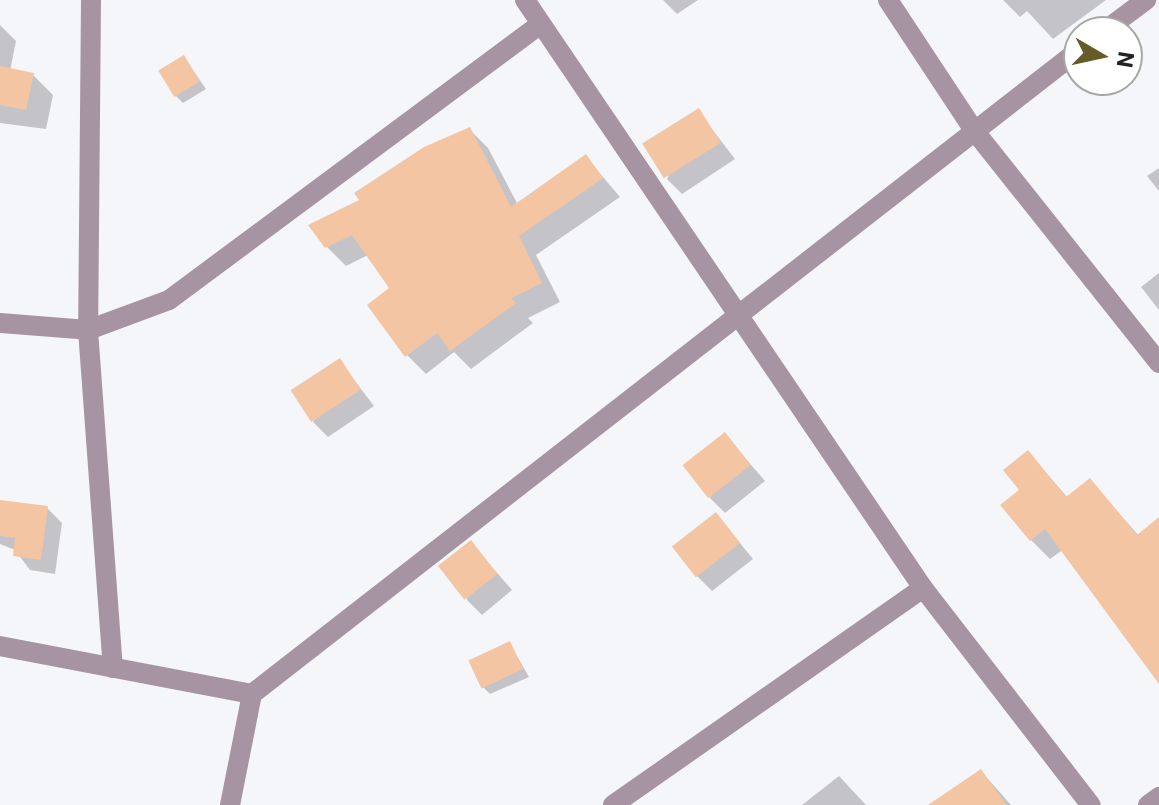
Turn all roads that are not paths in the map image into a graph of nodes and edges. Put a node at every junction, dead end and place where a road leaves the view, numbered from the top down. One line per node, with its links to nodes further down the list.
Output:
1 (91, 0): 11 (street)
2 (525, 0): 6 (street)
3 (888, 0): 8 (street)
4 (1146, 0): 5 (street)
5 (1124, 16)
6 (541, 24): 9 (street); 11 (street)
7 (1063, 62): 8 (street)
8 (973, 129): 9 (street); 12 (street)
9 (737, 309): 13 (street); 16 (street)
10 (0, 323): 11 (street)
11 (88, 330): 15 (street)
12 (1159, 363)
13 (923, 588): 19 (street); 20 (street)
14 (0, 646): 15 (street)
15 (113, 668): 16 (street)
16 (252, 694): 18 (street)
17 (1159, 797): 21 (street)
18 (230, 805)
19 (613, 805)
20 (1091, 805)
21 (1148, 805)

